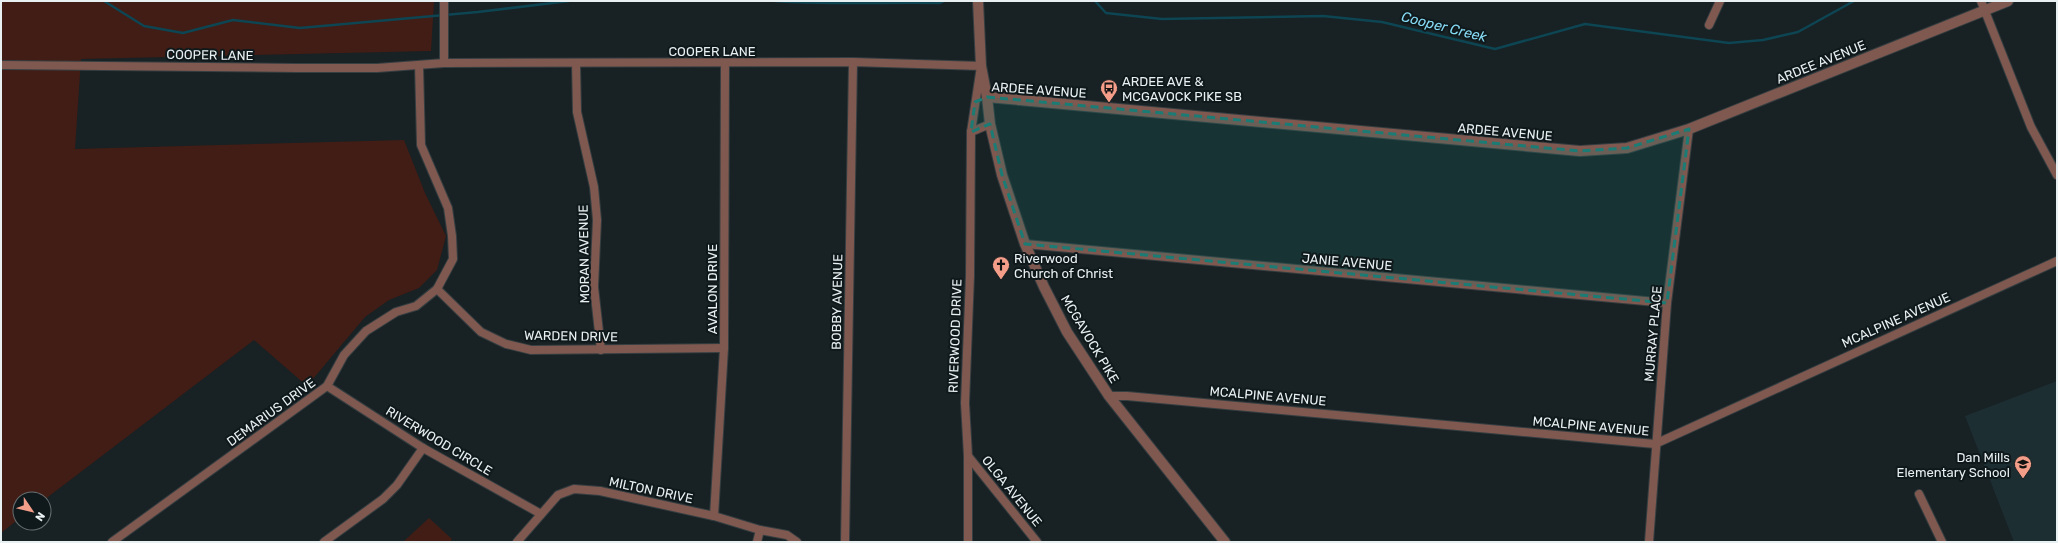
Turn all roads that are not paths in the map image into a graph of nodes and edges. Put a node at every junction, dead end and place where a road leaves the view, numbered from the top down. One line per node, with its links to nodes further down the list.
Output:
1 (444, 1): 8 (street)
2 (978, 1): 13 (street, MCGAVOCK PIKE)
3 (1720, 1): 6 (street)
4 (2008, 1): 5 (street, ARDEE AVENUE)
5 (1982, 6): 17 (street, ARDEE AVENUE); 19 (street)
6 (1709, 25)
7 (854, 62): 10 (street, COOPER LANE); 13 (street, COOPER LANE); 40 (street, BOBBY AVENUE)
8 (444, 63): 9 (street, COOPER LANE); 12 (street, COOPER LANE)
9 (576, 63): 10 (street, COOPER LANE); 25 (street, MORAN AVENUE)
10 (724, 63): 24 (street, AVALON DRIVE)
11 (1, 65): 12 (street, COOPER LANE)
12 (419, 65): 22 (street, DEMARIUS DRIVE)
13 (981, 66): 14 (street, MCGAVOCK PIKE); 15 (street, RIVERWOOD DRIVE)
14 (987, 97): 15 (street, ARDEE AVENUE); 16 (street, MCGAVOCK PIKE); 17 (street, ARDEE AVENUE)
15 (975, 102): 18 (street, RIVERWOOD DRIVE)
16 (990, 124): 18 (street); 20 (street, MCGAVOCK PIKE)
17 (1689, 129): 23 (street, MURRAY PLACE)
18 (971, 132): 30 (street, RIVERWOOD DRIVE)
19 (2057, 175)
20 (1025, 244): 23 (street, JANIE AVENUE); 27 (street, MCGAVOCK PIKE)
21 (2057, 261): 28 (street, MCALPINE AVENUE)
22 (437, 289): 25 (street, WARDEN DRIVE); 26 (street, DEMARIUS DRIVE)
23 (1667, 303): 28 (street, MURRAY PLACE)
24 (724, 348): 25 (street, WARDEN DRIVE); 33 (street, AVALON DRIVE)
25 (601, 350)
26 (327, 386): 29 (street, RIVERWOOD CIRCLE); 35 (street, DEMARIUS DRIVE)
27 (1109, 396): 28 (street, MCALPINE AVENUE); 43 (street, MCGAVOCK PIKE)
28 (1656, 444): 44 (street, MURRAY PLACE)
29 (423, 448): 32 (street, RIVERWOOD CIRCLE); 36 (street)
30 (968, 456): 41 (street, RIVERWOOD DRIVE); 42 (street, OLGA AVENUE)
31 (1919, 494): 45 (street)
32 (541, 514): 33 (street, MILTON DRIVE); 37 (street, MILTON DRIVE)
33 (714, 516): 34 (street, MILTON DRIVE)
34 (760, 530): 38 (street); 39 (street, MILTON DRIVE)
35 (112, 542)
36 (324, 542)
37 (518, 542)
38 (757, 542)
39 (797, 542)
40 (845, 542)
41 (968, 542)
42 (1037, 542)
43 (1225, 542)
44 (1649, 542)
45 (1942, 542)

